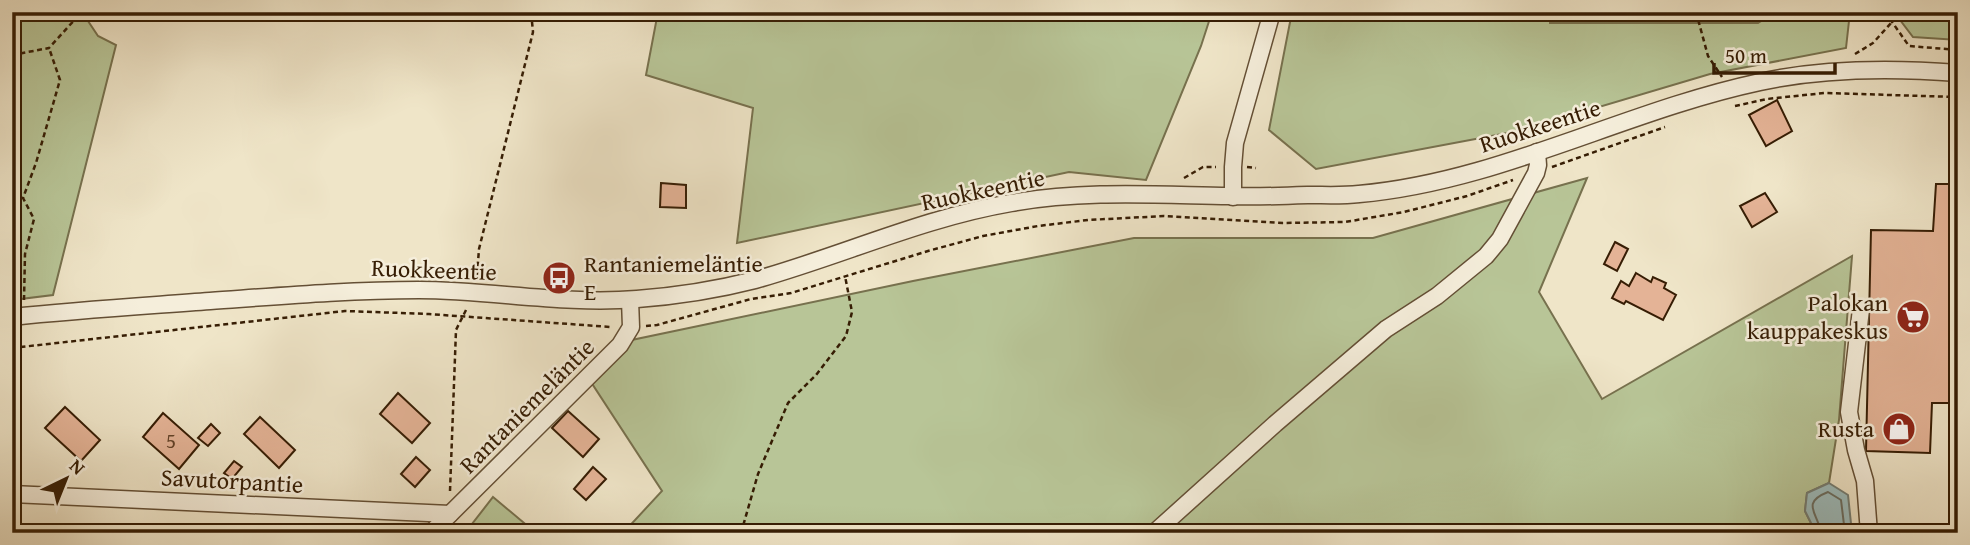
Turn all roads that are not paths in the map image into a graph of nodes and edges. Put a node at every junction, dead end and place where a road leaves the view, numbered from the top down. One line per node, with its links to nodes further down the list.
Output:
1 (1272, 12): 4 (street)
2 (1958, 73): 3 (street, Ruokkeentie)
3 (1536, 152): 4 (street, Ruokkeentie); 11 (street)
4 (1233, 197): 5 (street, Ruokkeentie)
5 (630, 300): 7 (street, Ruokkeentie); 9 (street, Rantaniemeläntie)
6 (1861, 310): 12 (street)
7 (18, 316)
8 (12, 494): 9 (street, Savutorpantie)
9 (450, 514): 10 (street, Rantaniemeläntie)
10 (431, 533)
11 (1154, 533)
12 (1869, 533)

